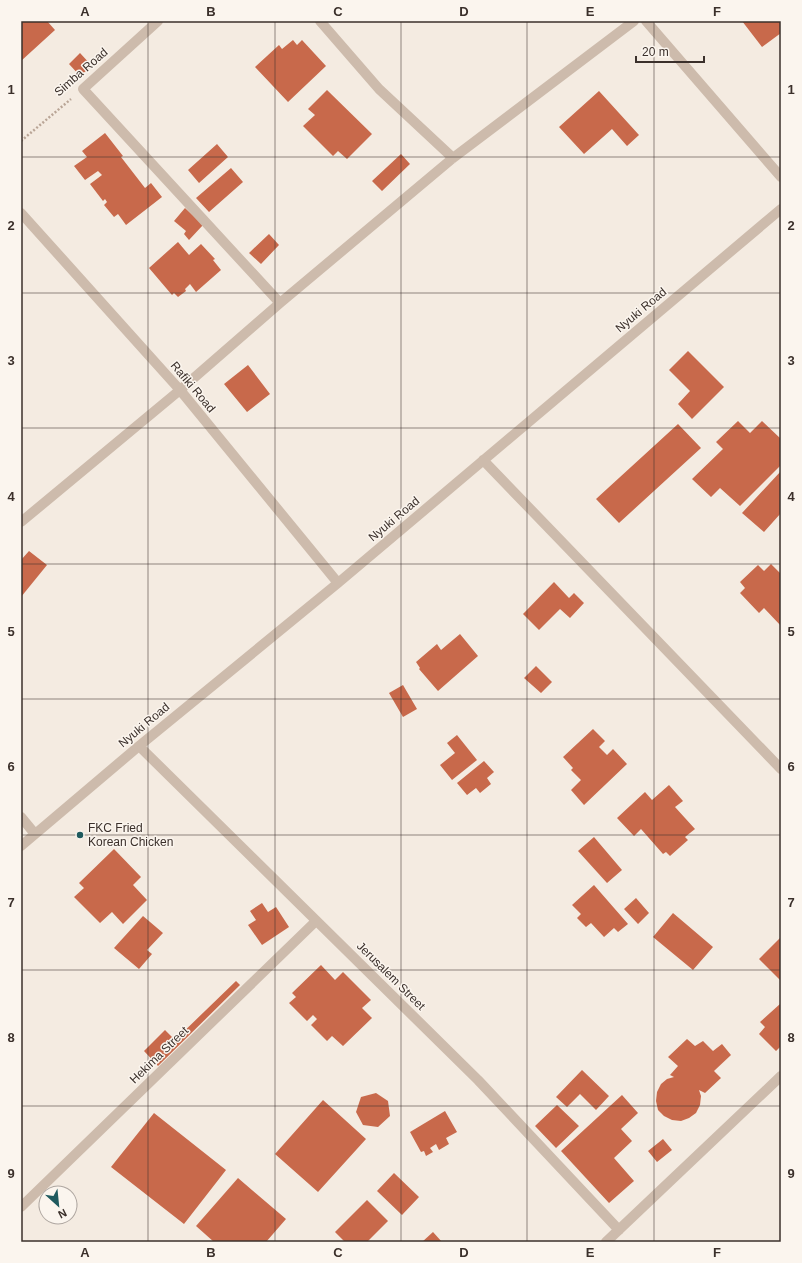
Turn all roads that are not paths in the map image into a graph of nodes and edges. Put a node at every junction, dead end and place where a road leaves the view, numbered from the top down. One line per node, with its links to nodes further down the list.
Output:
1 (158, 21): 9 (street, Simba Road)
2 (320, 21): 5 (street)
3 (634, 21): 5 (street)
4 (646, 21): 6 (street)
5 (453, 158): 9 (street)
6 (781, 177)
7 (781, 210): 11 (street, Nyuki Road)
8 (21, 213): 10 (street, Rafiki Road)
9 (280, 303): 10 (street)
10 (180, 390): 12 (street); 13 (street, Rafiki Road)
11 (483, 460): 13 (street, Nyuki Road); 15 (street)
12 (21, 522)
13 (338, 583): 14 (street, Nyuki Road)
14 (139, 746): 17 (street, Nyuki Road); 19 (street, Jerusalem Street)
15 (781, 769)
16 (21, 817): 17 (street)
17 (35, 834): 18 (street, Nyuki Road)
18 (21, 846)
19 (316, 921): 21 (street, Hekima Street); 22 (street, Jerusalem Street)
20 (781, 1076): 22 (street)
21 (21, 1207)
22 (619, 1230): 23 (street)
23 (606, 1242)

